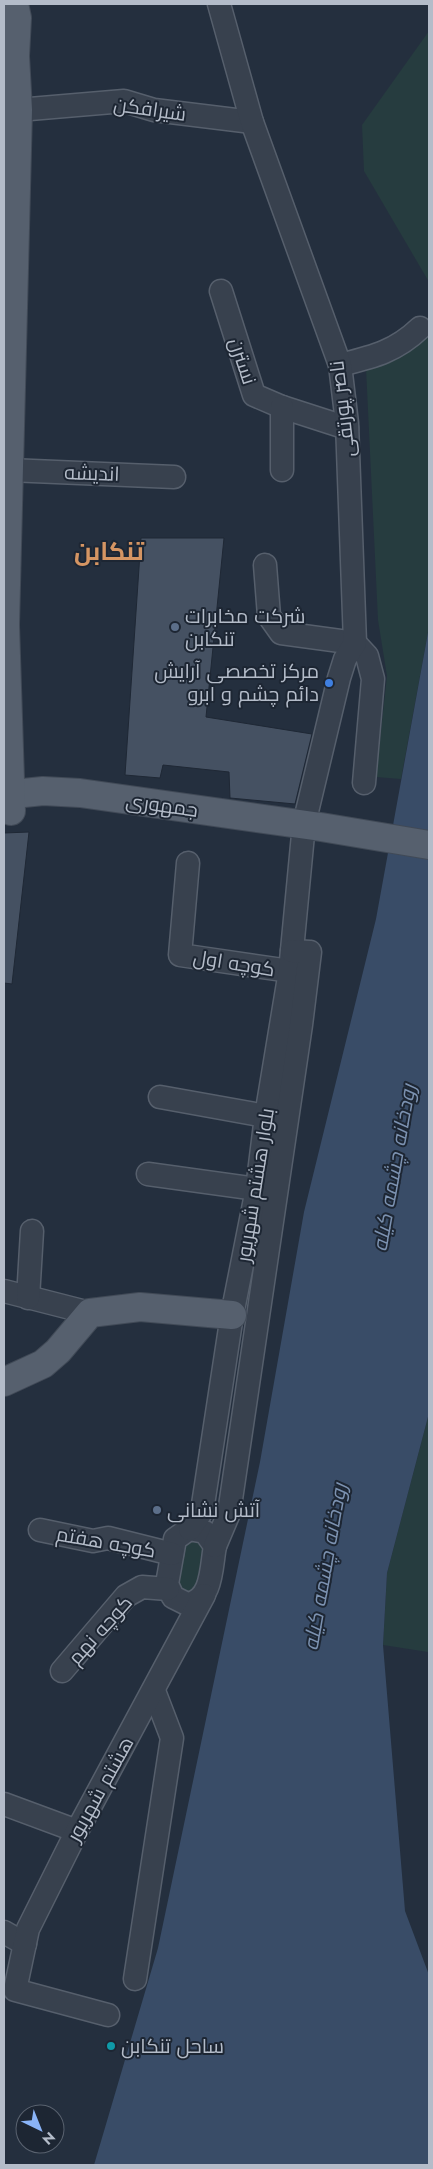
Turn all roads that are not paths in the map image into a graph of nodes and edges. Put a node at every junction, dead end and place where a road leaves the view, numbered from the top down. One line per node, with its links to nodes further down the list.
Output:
1 (14, 4): 3 (main road)
2 (218, 4): 5 (street, ناصر پورتقی)
3 (7, 48): 4 (main road)
4 (18, 110): 5 (street, شیرافکن); 6 (main road)
5 (252, 122): 9 (street, ناصر پورتقی)
6 (9, 269): 12 (main road)
7 (220, 291): 10 (street, نسترن)
8 (420, 328): 9 (street)
9 (340, 365): 11 (street, ناصر پورتقی)
10 (282, 407): 11 (street, نسترن); 13 (street)
11 (347, 428): 17 (street, ناصر پورتقی)
12 (9, 470): 14 (street, اندیشه); 16 (main road)
13 (282, 470)
14 (174, 477)
15 (265, 565): 17 (street)
16 (4, 629): 19 (main road)
17 (355, 643): 18 (street); 20 (street, ناصر پورتقی)
18 (364, 783)
19 (7, 803): 20 (main road, جمهوری)
20 (312, 831): 21 (main road); 22 (main road); 24 (street, بلوار هشتم شهریور)
21 (429, 846)
22 (429, 856)
23 (188, 863): 24 (street, کوچه اول)
24 (297, 958): 26 (street, بلوار هشتم شهریور); 37 (street, بلوار هشتم شهریور)
25 (160, 1096): 26 (street)
26 (266, 1116): 28 (street, بلوار هشتم شهریور)
27 (148, 1174): 28 (street)
28 (257, 1189): 33 (street, بلوار هشتم شهریور)
29 (32, 1231): 31 (street)
30 (4, 1291): 31 (street)
31 (28, 1298): 32 (street)
32 (90, 1313): 33 (main road); 34 (main road)
33 (232, 1315): 35 (street, بلوار هشتم شهریور)
34 (4, 1382)
35 (190, 1529): 37 (street); 38 (street, بلوار هشتم شهریور)
36 (40, 1530): 38 (street, کوچه هفتم)
37 (215, 1546): 40 (street, بلوار هشتم شهریور)
38 (172, 1554): 39 (street)
39 (168, 1589): 40 (street); 41 (street, کوچه نهم)
40 (204, 1595): 42 (street, هشتم شهریور)
41 (62, 1671)
42 (154, 1690): 44 (street, هشتم شهریور); 47 (street)
43 (4, 1804): 44 (street)
44 (77, 1831): 46 (street, هشتم شهریور)
45 (4, 1932): 46 (street)
46 (25, 1944): 48 (street, هشتم شهریور)
47 (135, 1979)
48 (108, 2015)

